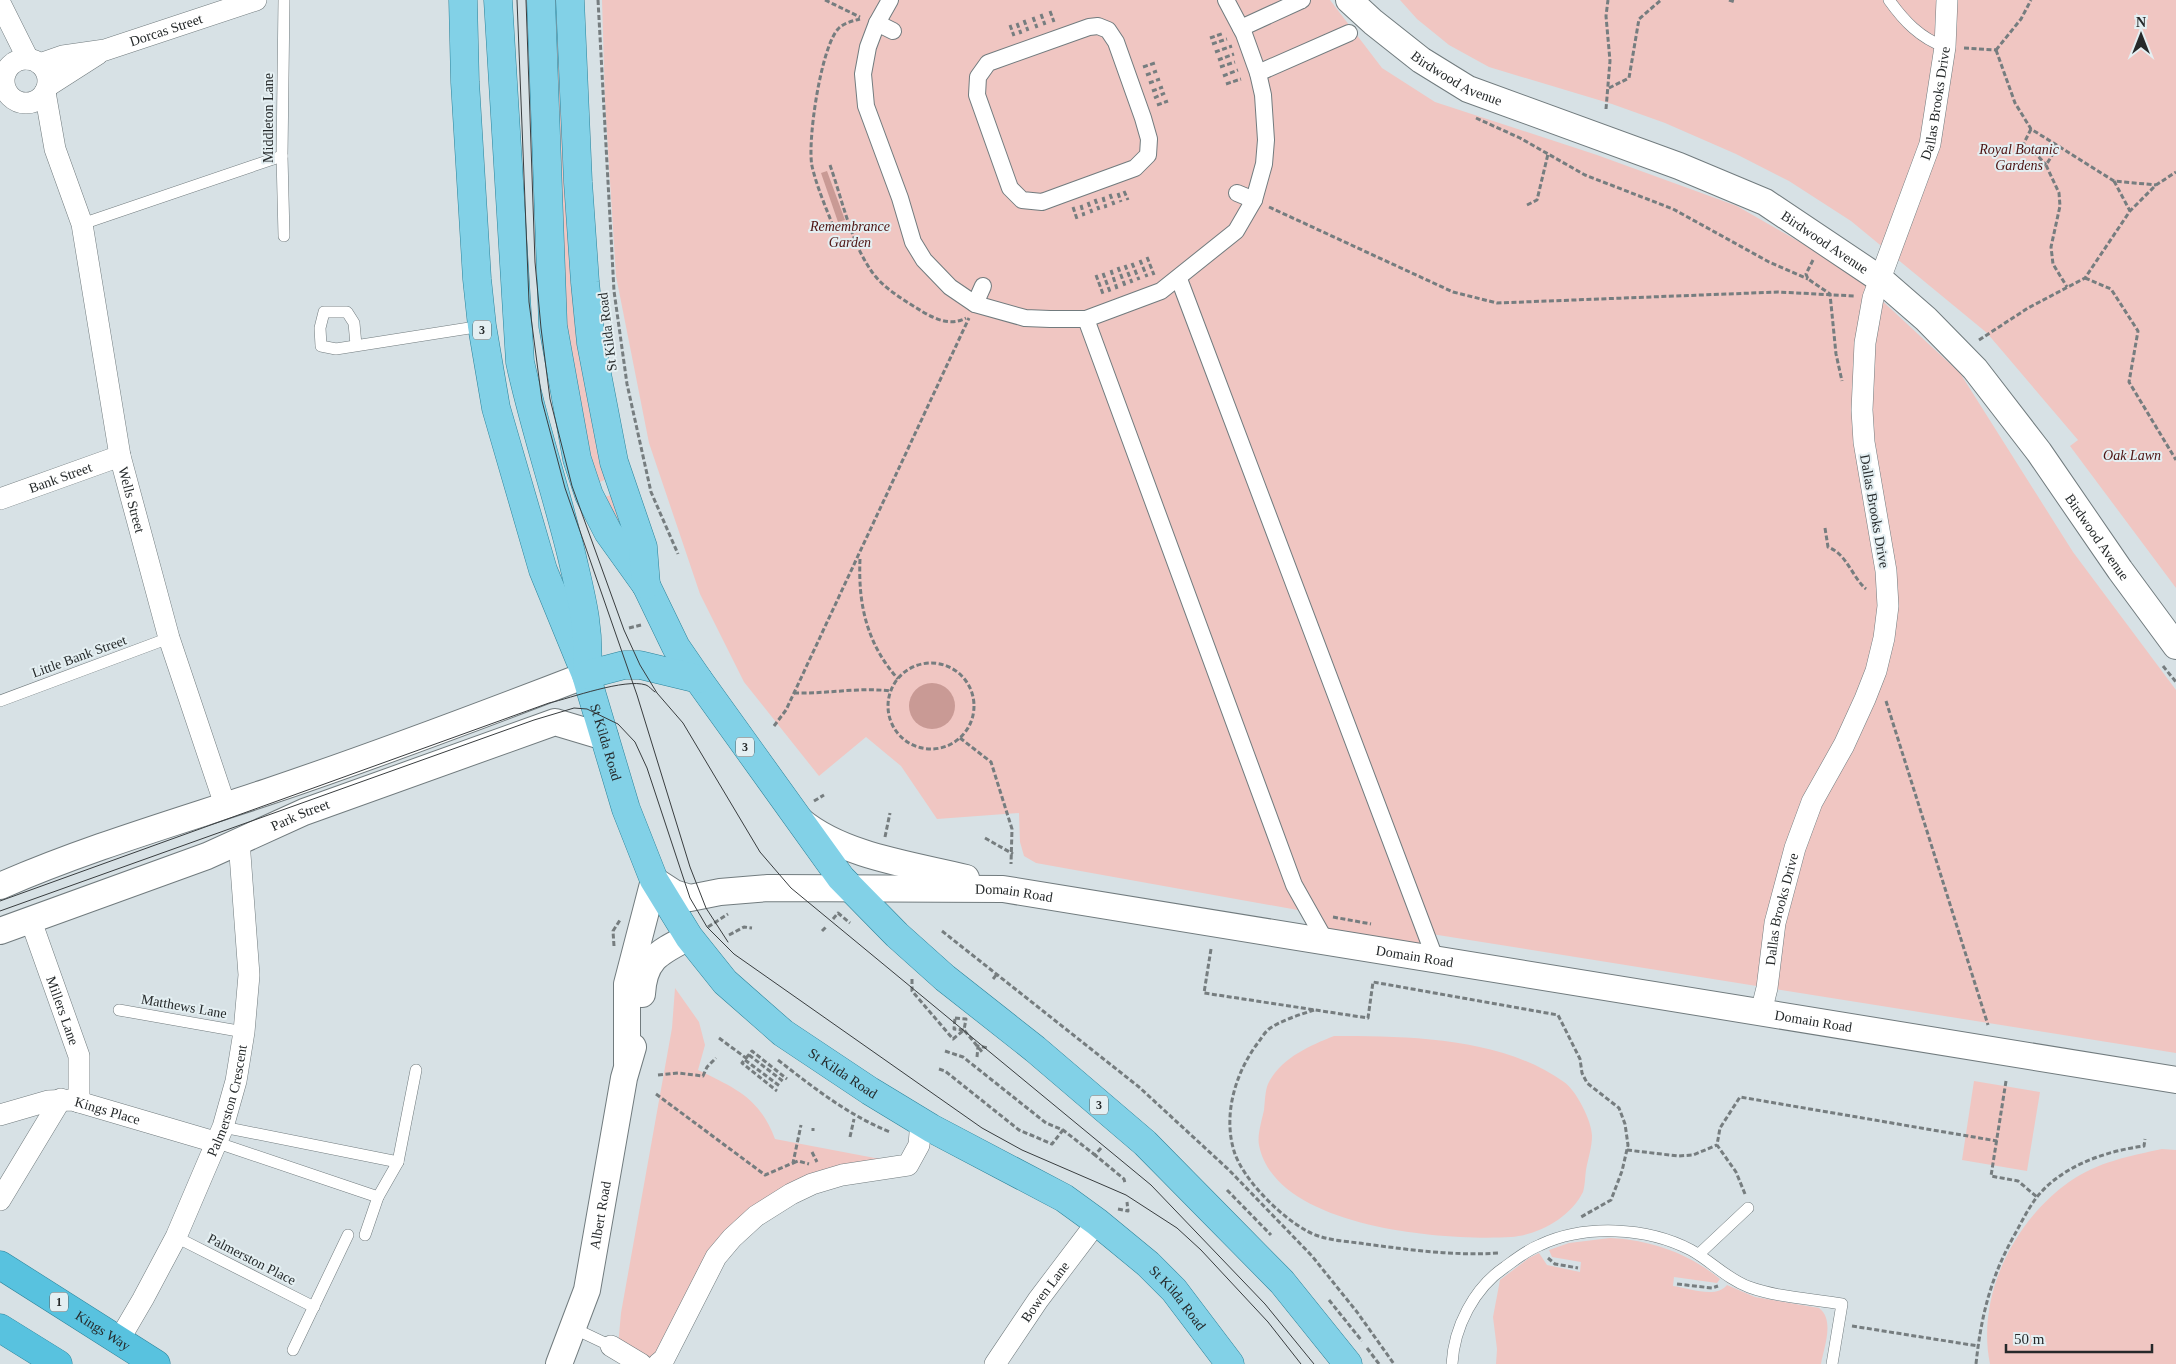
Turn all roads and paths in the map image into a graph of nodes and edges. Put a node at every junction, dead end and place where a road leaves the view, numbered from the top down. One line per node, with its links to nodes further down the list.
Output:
1 (256, 0): 26 (street, Dorcas Street)
2 (284, 0): 40 (lane, Middleton Lane)
3 (463, 0): 63 (main road, St Kilda Road / 3)
4 (498, 0): 78 (main road, St Kilda Road)
5 (541, 0): 73 (main road, St Kilda Road / 3)
6 (570, 0): 73 (main road, St Kilda Road)
7 (598, 0): 71 (path)
8 (825, 0): 51 (path)
9 (890, 0): 21 (street)
10 (1226, 0): 22 (street)
11 (1302, 0): 22 (street)
12 (1608, 0): 32 (path)
13 (1661, 0): 32 (path)
14 (1730, 0): 19 (path)
15 (1889, 0): 25 (lane)
16 (1947, 0): 25 (street, Dallas Brooks Drive)
17 (2032, 0): 27 (path)
18 (1357, 2): 59 (street, Birdwood Avenue)
19 (1735, 2)
20 (2, 6): 28 (street); 31 (street)
21 (877, 23): 23 (street); 61 (street)
22 (1242, 28): 29 (street)
23 (893, 31)
24 (1349, 33): 29 (street)
25 (1945, 47): 27 (path); 59 (street, Dallas Brooks Drive)
26 (104, 50): 28 (street, Dorcas Street); 33 (street, Dorcas Street)
27 (1996, 50): 36 (path)
28 (34, 61): 31 (street); 33 (street)
29 (1258, 73): 47 (street)
30 (978, 78): 30 (street)
31 (7, 86): 33 (street); 38 (street, Wells Street)
32 (1609, 88): 34 (path)
33 (46, 89): 38 (street, Wells Street)
34 (1606, 109)
35 (1474, 117): 39 (path)
36 (2031, 129): 37 (path); 42 (path)
37 (2058, 146): 42 (path); 44 (path)
38 (55, 150): 50 (street, Wells Street)
39 (1548, 154): 48 (path); 56 (path)
40 (282, 156): 50 (lane); 52 (lane, Middleton Lane)
41 (830, 165): 51 (path)
42 (2046, 165): 58 (path)
43 (2176, 172): 45 (path)
44 (2114, 181): 45 (path); 49 (path)
45 (2156, 186): 49 (path)
46 (1237, 193): 47 (street)
47 (1254, 200): 55 (street); 60 (path)
48 (1527, 205)
49 (2130, 211): 54 (path)
50 (82, 224): 67 (street, Wells Street)
51 (851, 225): 72 (path)
52 (284, 236)
53 (1816, 255): 56 (path)
54 (2085, 278): 58 (path); 68 (path)
55 (1179, 279): 62 (street); 110 (street)
56 (1808, 279): 60 (path)
57 (983, 286): 61 (street)
58 (2067, 287): 65 (path)
59 (1877, 289): 60 (path); 65 (street, Birdwood Avenue); 77 (street, Dallas Brooks Drive)
60 (1830, 294): 66 (path)
61 (975, 304): 62 (street)
62 (1086, 319): 108 (street)
63 (482, 326): 64 (lane); 78 (main road, St Kilda Road / 3)
64 (356, 345)
65 (1961, 353): 76 (street, Birdwood Avenue)
66 (1844, 389)
67 (120, 456): 69 (street, Bank Street); 75 (street, Wells Street)
68 (2176, 460)
69 (0, 500)
70 (1825, 528): 74 (path)
71 (678, 554)
72 (860, 556): 80 (path); 83 (path)
73 (646, 585): 79 (main road, St Kilda Road / 3)
74 (1872, 593)
75 (169, 638): 84 (lane, Little Bank Street); 88 (street, Wells Street)
76 (2167, 653): 81 (path)
77 (1876, 671): 116 (street, Dallas Brooks Drive); 117 (path)
78 (586, 676): 79 (main road); 86 (main road, St Kilda Road / 3); 88 (street)
79 (698, 679): 90 (main road, St Kilda Road / 3)
80 (898, 679): 82 (path); 87 (path)
81 (2176, 682)
82 (891, 691): 83 (path); 87 (path)
83 (794, 693): 85 (path)
84 (0, 701)
85 (774, 726)
86 (605, 737): 93 (street, Park Street); 96 (main road, St Kilda Road / 3)
87 (960, 738): 94 (path)
88 (225, 805): 93 (street, Wells Street); 97 (street)
89 (890, 813): 92 (path)
90 (793, 815): 98 (main road, St Kilda Road / 3); 99 (street)
91 (984, 838): 94 (path)
92 (884, 840)
93 (239, 841): 100 (street, Park Street); 119 (street, Palmerston Crescent)
94 (1013, 854): 95 (path)
95 (1011, 864)
96 (654, 880): 98 (street, Domain Road); 107 (main road, St Kilda Road / 3); 128 (street, Albert Road)
97 (0, 886)
98 (851, 888): 99 (street, Domain Road); 188 (main road, St Kilda Road / 3)
99 (1002, 888): 108 (street, Domain Road)
100 (31, 921): 103 (street, Park Street); 139 (street, Millers Lane)
101 (827, 926): 104 (path)
102 (752, 928): 106 (path)
103 (0, 931)
104 (822, 931)
105 (942, 931): 111 (path)
106 (729, 935)
107 (690, 936): 128 (street, Albert Road); 142 (main road, St Kilda Road / 3)
108 (1325, 940): 110 (street, Domain Road)
109 (1211, 949): 115 (path)
110 (1435, 958): 116 (street, Domain Road)
111 (997, 974): 112 (path); 189 (path)
112 (993, 979)
113 (912, 991): 118 (path)
114 (119, 1010): 119 (lane, Matthews Lane)
115 (1316, 1010): 151 (path); 166 (path)
116 (1761, 1012): 134 (street, Domain Road)
117 (1988, 1025)
118 (964, 1030): 118 (path); 121 (path)
119 (244, 1032): 145 (street, Palmerston Crescent)
120 (719, 1038): 127 (path)
121 (978, 1046): 122 (path); 124 (path); 125 (path)
122 (989, 1048)
123 (945, 1051): 144 (path)
124 (984, 1053)
125 (977, 1057)
126 (716, 1058): 131 (path)
127 (747, 1058): 132 (path); 135 (path); 136 (path); 137 (path)
128 (628, 1063): 176 (street, Albert Road)
129 (939, 1069): 144 (path)
130 (416, 1070): 154 (lane)
131 (658, 1075)
132 (787, 1079)
133 (2006, 1080): 148 (path)
134 (2176, 1080)
135 (784, 1082)
136 (780, 1087)
137 (778, 1091)
138 (656, 1094): 155 (path)
139 (70, 1101): 140 (street, Kings Place); 145 (street, Kings Place); 159 (street)
140 (0, 1115)
141 (854, 1119): 146 (path)
142 (921, 1121): 161 (main road, St Kilda Road / 3); 185 (street)
143 (801, 1125): 155 (path)
144 (1063, 1130): 153 (path)
145 (219, 1134): 154 (lane); 157 (lane); 164 (street, Palmerston Crescent)
146 (850, 1137)
147 (2145, 1139): 158 (path)
148 (1997, 1140): 149 (path); 158 (path)
149 (1717, 1145): 151 (path); 160 (path)
150 (1100, 1148): 153 (path)
151 (1627, 1150): 165 (path)
152 (812, 1152): 155 (path)
153 (1095, 1155): 156 (path)
154 (398, 1162): 157 (lane)
155 (793, 1163)
156 (1125, 1183)
157 (378, 1197): 163 (lane)
158 (2037, 1197): 179 (path)
159 (0, 1200)
160 (1748, 1208): 167 (lane)
161 (1097, 1222): 186 (street, Bowen Lane); 187 (main road, St Kilda Road / 3)
162 (348, 1235): 173 (lane)
163 (365, 1235)
164 (176, 1237): 173 (lane, Palmerston Place); 177 (street, Palmerston Crescent)
165 (1561, 1237): 166 (lane); 167 (lane)
166 (1527, 1251): 190 (lane)
167 (1698, 1254): 174 (lane)
168 (1554, 1264): 170 (path)
169 (0, 1265): 177 (highway, Kings Way / 1)
170 (1578, 1268)
171 (1677, 1284): 172 (path)
172 (1699, 1287)
173 (314, 1307): 180 (lane)
174 (1839, 1324): 179 (path); 191 (lane)
175 (0, 1328): 181 (highway)
176 (574, 1328): 178 (lane); 183 (street, Albert Road)
177 (119, 1340): 182 (highway, Kings Way / 1)
178 (611, 1346): 184 (street)
179 (1978, 1346): 192 (path)
180 (293, 1350)
181 (58, 1364)
182 (156, 1364)
183 (559, 1364)
184 (641, 1364)
185 (658, 1364)
186 (995, 1364)
187 (1230, 1364)
188 (1348, 1364)
189 (1394, 1364)
190 (1452, 1364)
191 (1832, 1364)
192 (1976, 1364)

